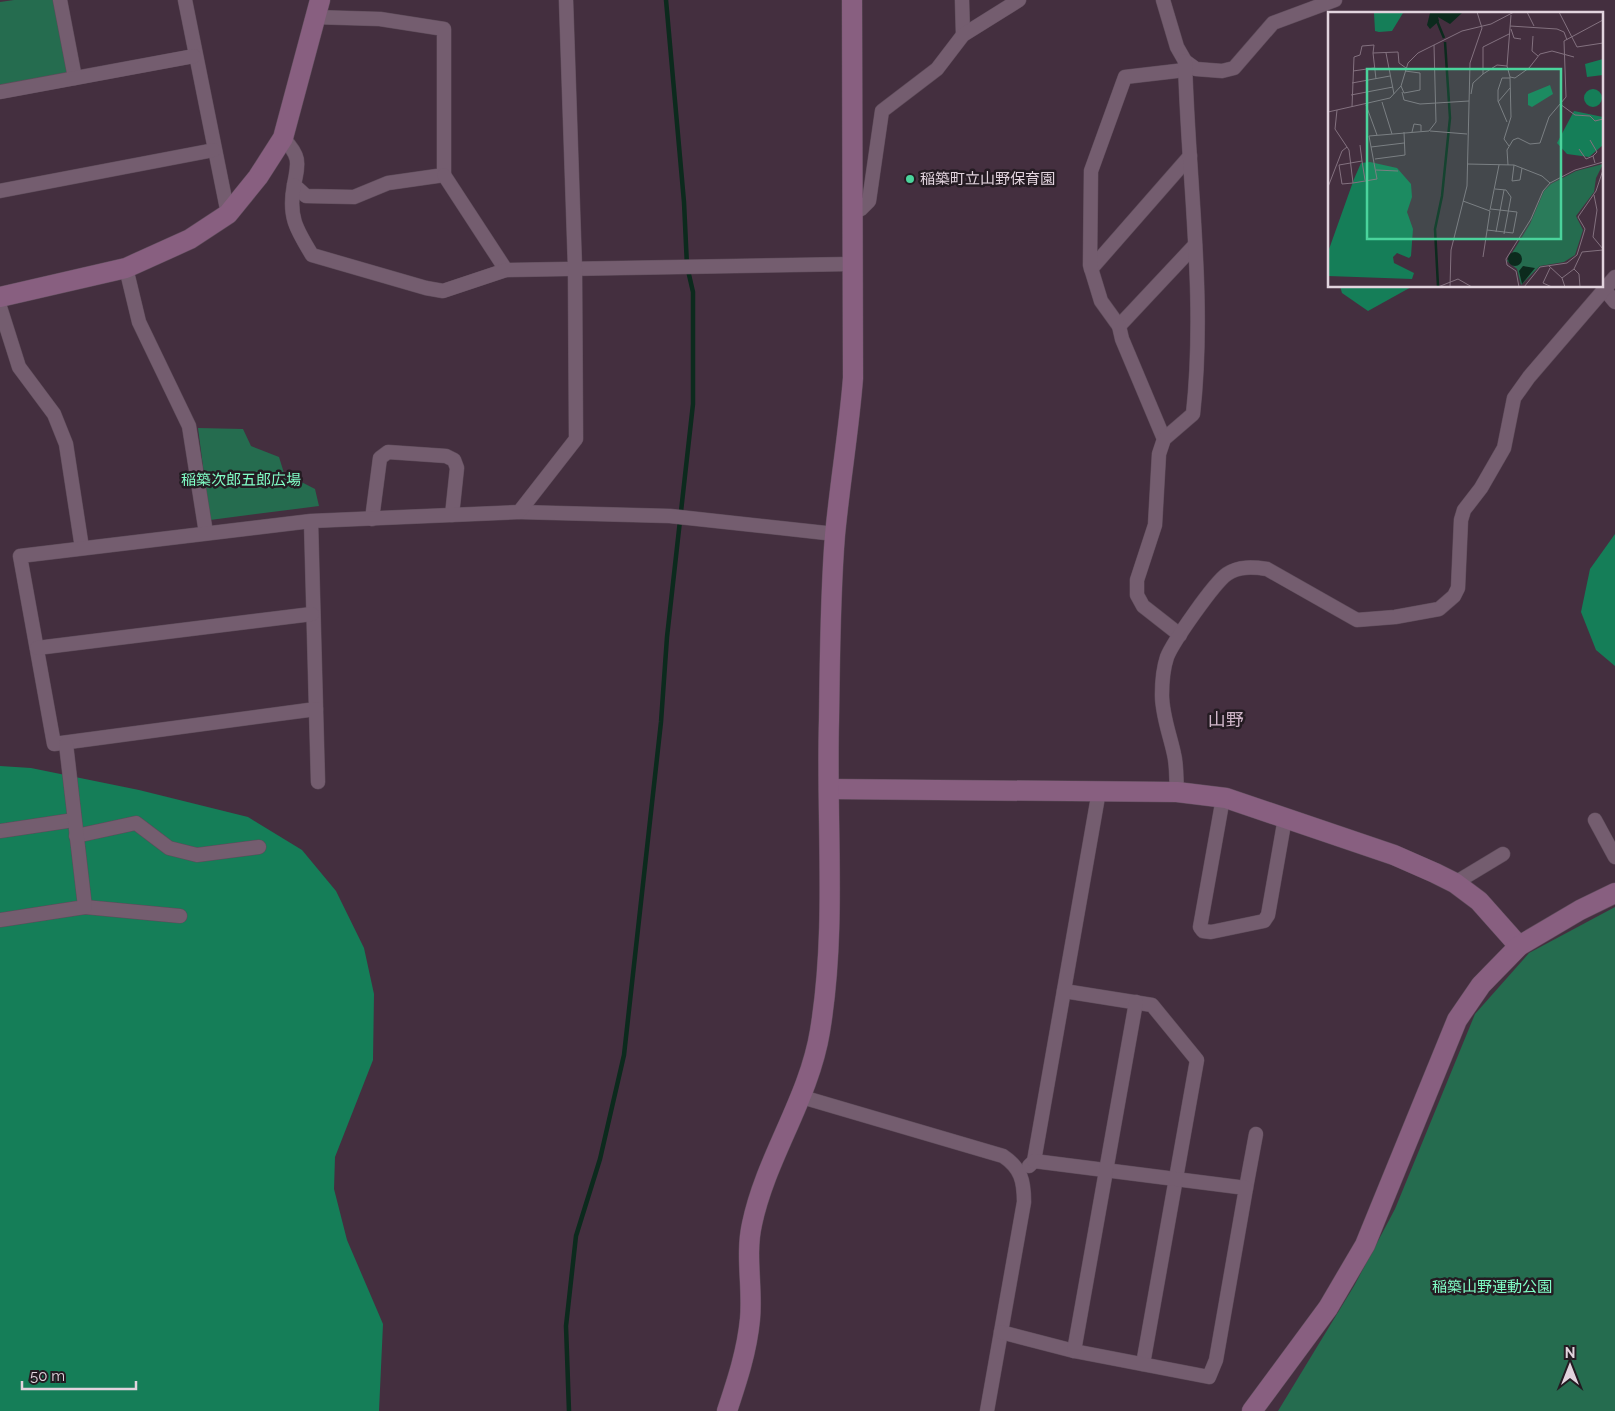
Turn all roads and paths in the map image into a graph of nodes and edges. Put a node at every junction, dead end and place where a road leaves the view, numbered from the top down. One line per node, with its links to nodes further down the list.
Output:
1 (60, 0): 13 (street)
2 (185, 0): 11 (street)
3 (566, 0): 26 (street)
4 (852, 0): 22 (street)
5 (962, 0): 10 (street)
6 (1019, 0): 10 (street)
7 (1163, 0): 12 (street)
8 (1335, 0): 12 (street)
9 (317, 8): 15 (street); 18 (street)
10 (963, 35): 22 (street)
11 (194, 56): 13 (street); 16 (street)
12 (1185, 66): 17 (street); 27 (street)
13 (75, 78): 14 (street)
14 (0, 92)
15 (283, 138): 19 (street); 21 (street)
16 (214, 150): 20 (street); 21 (street)
17 (1190, 156): 23 (street); 27 (street)
18 (444, 175): 19 (street); 28 (street)
19 (294, 185): 28 (street)
20 (0, 191)
21 (228, 214): 25 (street)
22 (852, 214): 24 (street)
23 (1195, 245): 34 (street); 35 (street)
24 (851, 264): 26 (street); 41 (street)
25 (126, 268): 31 (street); 40 (street)
26 (575, 268): 28 (street); 36 (street)
27 (1091, 269): 34 (street)
28 (506, 270)
29 (1615, 277): 30 (street)
30 (1604, 289): 32 (street); 44 (street)
31 (0, 297)
32 (1615, 302)
33 (0, 307): 42 (street)
34 (1119, 326): 35 (street)
35 (1164, 439): 44 (street)
36 (519, 512): 37 (street); 41 (street)
37 (452, 515): 38 (street); 38 (street)
38 (372, 519): 39 (street)
39 (311, 521): 40 (street); 43 (street)
40 (206, 533): 42 (street)
41 (835, 534): 49 (street)
42 (82, 548): 45 (street)
43 (312, 614): 45 (street); 46 (street)
44 (1180, 635): 51 (street)
45 (36, 648): 47 (street)
46 (316, 709): 47 (street); 48 (street)
47 (66, 744): 54 (street)
48 (318, 782)
49 (830, 789): 50 (street); 69 (street)
50 (1099, 791): 51 (street); 67 (street)
51 (1177, 792): 52 (street)
52 (1222, 798): 53 (street); 53 (street)
53 (1285, 818): 61 (street)
54 (74, 820): 56 (street); 57 (street)
55 (1596, 820): 60 (street)
56 (0, 832)
57 (76, 836): 58 (street); 63 (street)
58 (259, 847)
59 (1503, 854): 61 (street)
60 (1615, 857)
61 (1455, 882): 66 (street)
62 (1615, 893): 66 (street)
63 (85, 907): 64 (street); 65 (street)
64 (180, 916)
65 (0, 920)
66 (1519, 946): 81 (street)
67 (1064, 991): 68 (street); 71 (street)
68 (1136, 1002): 72 (street); 74 (street)
69 (802, 1097): 73 (street); 79 (street)
70 (1256, 1134): 75 (street)
71 (1034, 1161): 72 (street); 73 (street)
72 (1108, 1170): 74 (street); 77 (street)
73 (1021, 1174): 76 (street)
74 (1177, 1178): 75 (street); 78 (street)
75 (1246, 1188): 78 (street)
76 (1001, 1332): 77 (street); 80 (street)
77 (1074, 1350): 78 (street)
78 (1143, 1364)
79 (727, 1411)
80 (987, 1411)
81 (1252, 1411)

